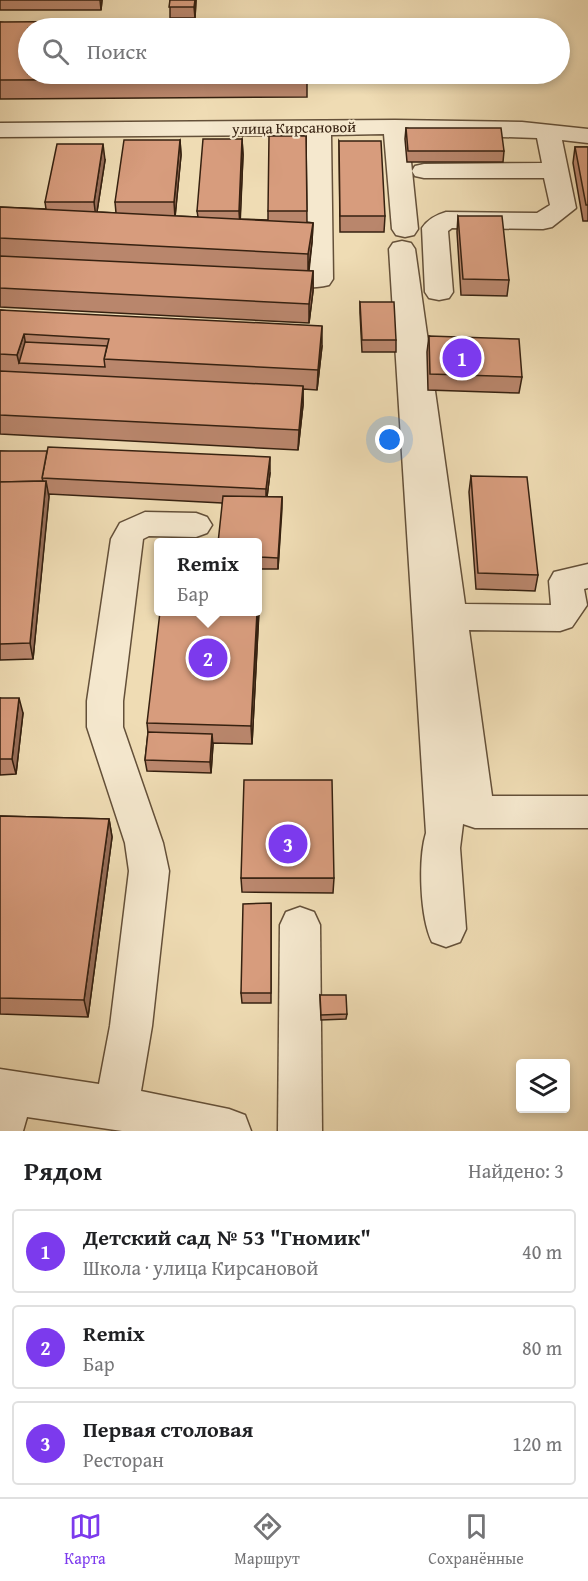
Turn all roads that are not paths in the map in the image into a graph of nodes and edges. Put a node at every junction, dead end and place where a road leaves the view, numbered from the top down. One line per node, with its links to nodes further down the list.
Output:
1 (395, 127): 2 (street, улица Кирсановой); 4 (street, улица Кирсановой); 8 (street)
2 (319, 129): 3 (street, улица Кирсановой); 9 (street)
3 (0, 130)
4 (548, 132): 5 (street, улица Кирсановой); 7 (street)
5 (588, 136)
6 (423, 171): 7 (street)
7 (556, 171): 10 (street)
8 (403, 239): 14 (street); 15 (street); 17 (street)
9 (236, 275)
10 (439, 292)
11 (430, 508): 14 (street)
12 (196, 525): 19 (street)
13 (588, 576): 14 (street)
14 (438, 617)
15 (588, 812)
16 (300, 925): 22 (street)
17 (446, 929)
18 (4, 1105): 19 (street)
19 (116, 1108): 20 (street)
20 (185, 1127): 21 (street)
21 (229, 1131)
22 (300, 1131)

